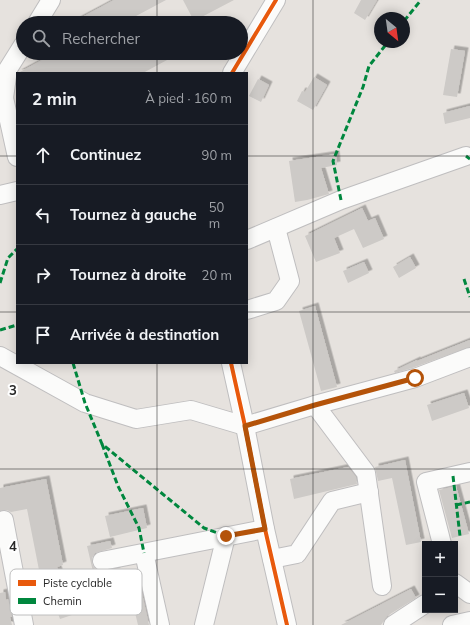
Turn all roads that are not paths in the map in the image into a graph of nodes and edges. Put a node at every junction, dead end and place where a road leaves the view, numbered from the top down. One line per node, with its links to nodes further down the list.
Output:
1 (51, 0): 3 (street)
2 (276, 0): 4 (street)
3 (41, 16)
4 (248, 46)
5 (16, 56): 8 (street)
6 (240, 60): 7 (street)
7 (233, 72)
8 (2, 94): 9 (street)
9 (16, 153)
10 (466, 156): 13 (street)
11 (16, 191): 12 (street)
12 (0, 195)
13 (276, 228): 14 (street); 15 (street)
14 (248, 240)
15 (248, 310)
16 (0, 356): 20 (street)
17 (470, 357): 19 (street)
18 (230, 364): 20 (street)
19 (315, 405): 20 (street); 22 (street)
20 (245, 426): 24 (street)
21 (470, 472): 26 (street)
22 (369, 492): 28 (street); 32 (street)
23 (4, 520): 30 (street)
24 (265, 529): 25 (street); 28 (street)
25 (226, 536): 27 (street); 39 (street)
26 (441, 541)
27 (144, 553): 29 (street); 38 (street)
28 (272, 559): 40 (street)
29 (102, 561)
30 (13, 569)
31 (458, 585): 33 (street)
32 (382, 586)
33 (470, 594)
34 (422, 606): 41 (street)
35 (22, 615): 37 (street)
36 (470, 621): 42 (street)
37 (24, 625)
38 (160, 625)
39 (204, 625)
40 (287, 625)
41 (393, 625)
42 (452, 625)

